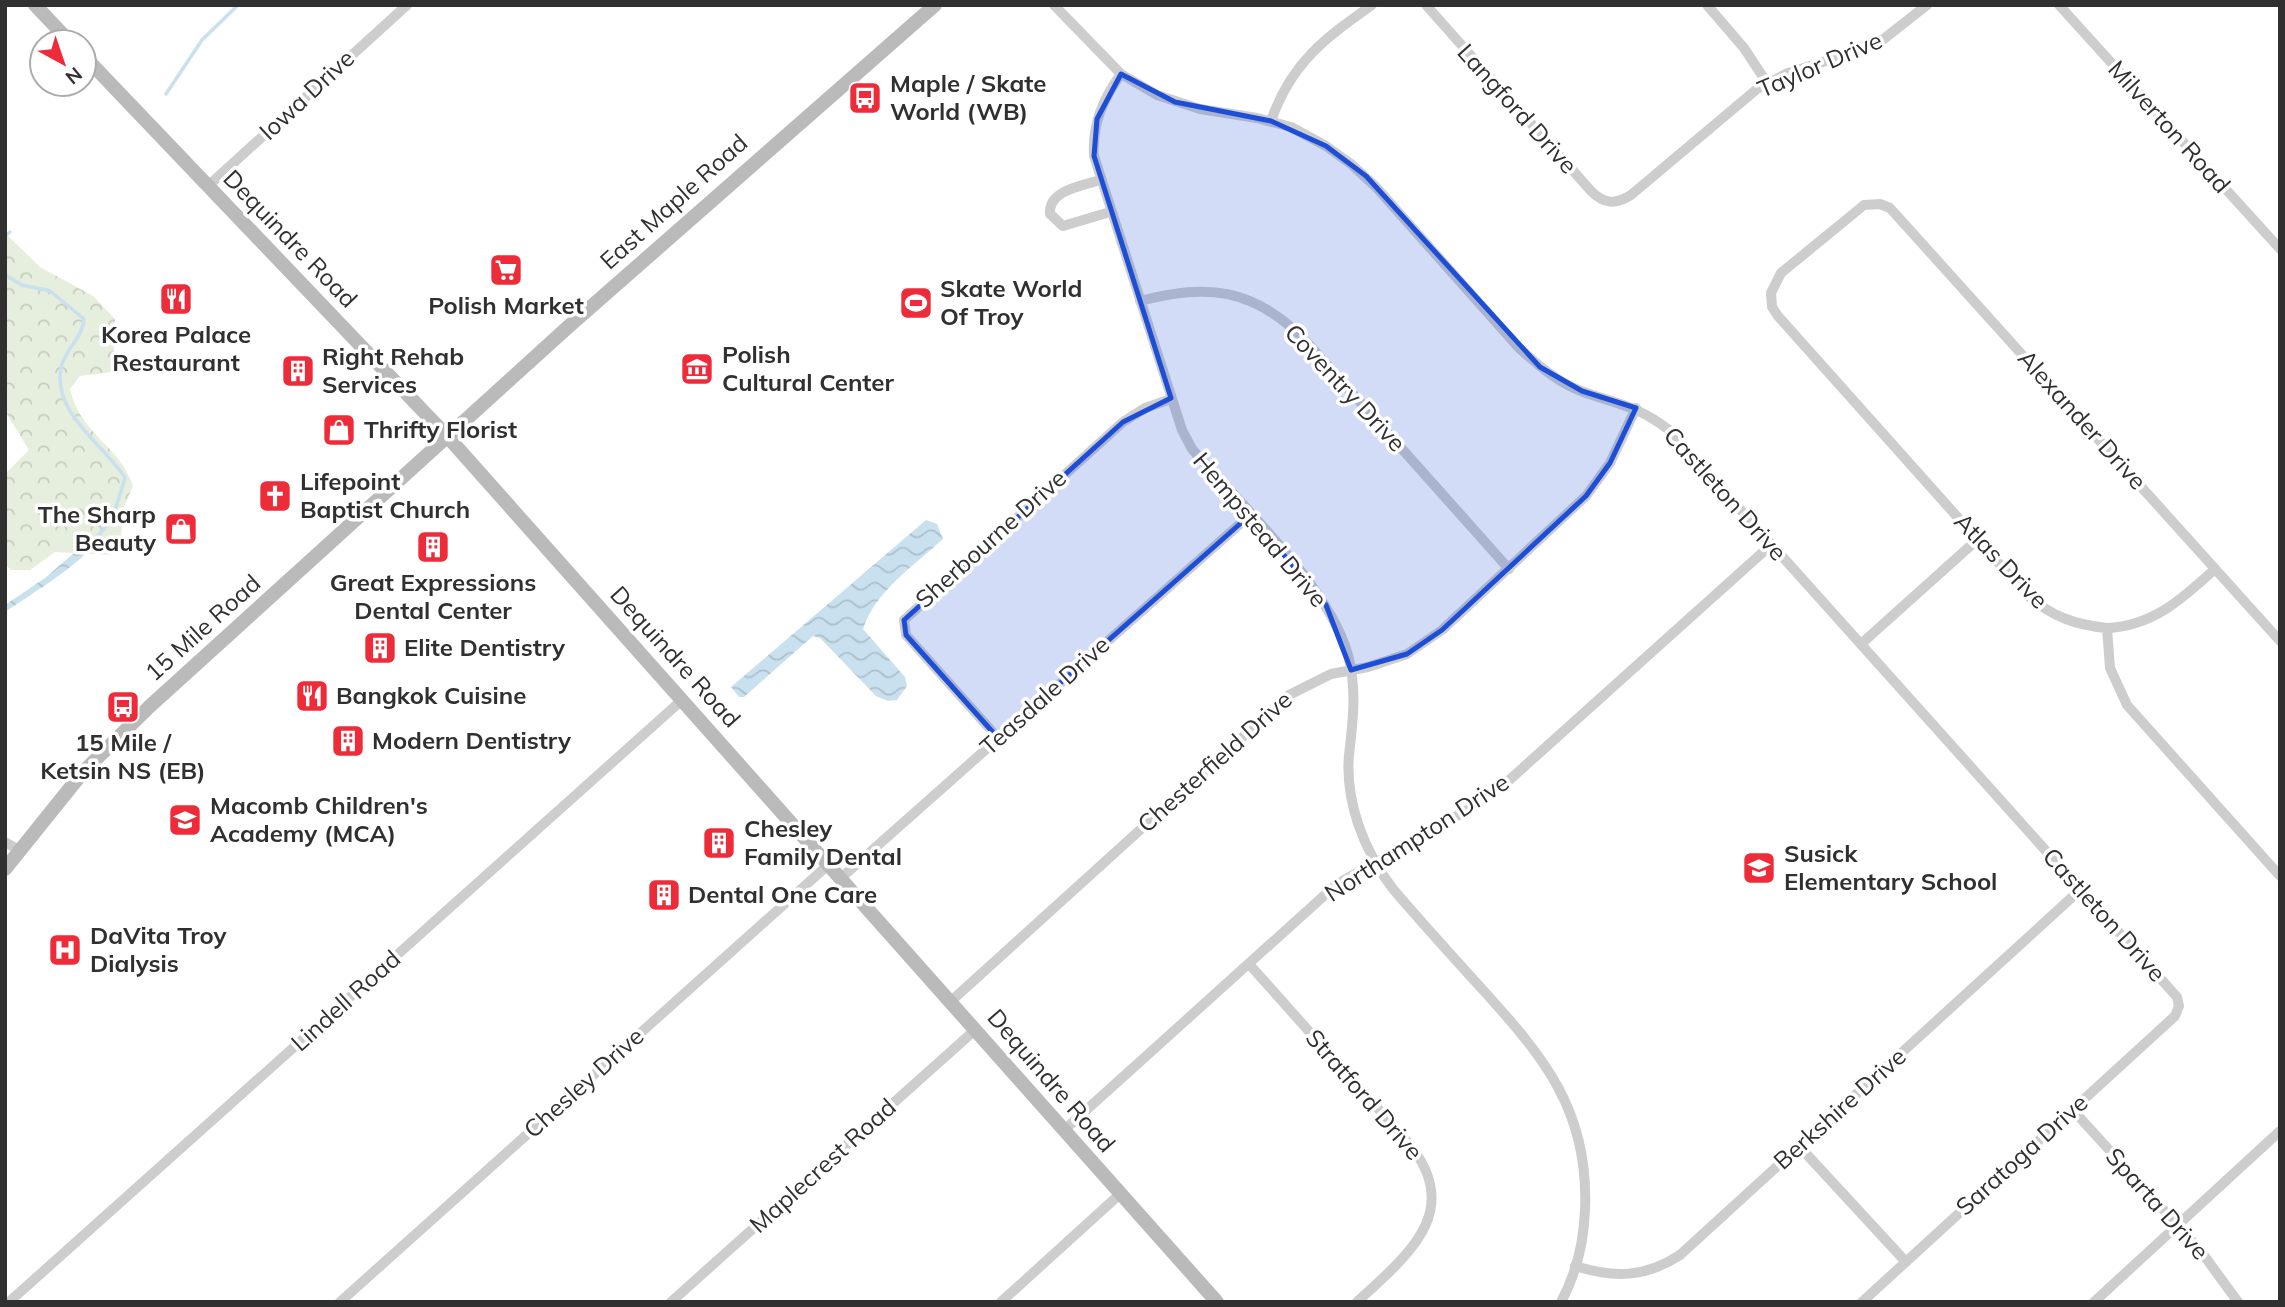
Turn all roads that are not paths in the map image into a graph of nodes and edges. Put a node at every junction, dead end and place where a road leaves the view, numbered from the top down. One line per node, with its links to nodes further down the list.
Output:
1 (35, 5): 10 (main road)
2 (407, 5): 16 (street, Iowa Drive)
3 (935, 5): 24 (main road, East Maple Road)
4 (1054, 5): 12 (street, Castleton Drive)
5 (1373, 5): 14 (street)
6 (1426, 5): 17 (street, Langford Drive)
7 (1707, 5): 13 (street)
8 (1927, 5): 13 (street, Taylor Drive)
9 (2059, 5): 19 (street, Milverton Road)
10 (57, 28)
11 (98, 71): 16 (main road, Dequindre Road)
12 (1121, 74): 14 (street, Castleton Drive); 15 (street, Hempstead Drive)
13 (1767, 83): 17 (street, Taylor Drive)
14 (1271, 121): 23 (street, Castleton Drive)
15 (1100, 180): 18 (street, Hempstead Drive); 18 (street)
16 (208, 186): 24 (main road, Dequindre Road)
17 (1614, 203)
18 (1110, 212): 21 (street, Hempstead Drive)
19 (2280, 250)
20 (1770, 293): 26 (street, Atlas Drive); 29 (street, Alexander Drive)
21 (1140, 301): 22 (street, Hempstead Drive); 28 (street, Coventry Drive)
22 (1171, 398): 25 (street, Hempstead Drive); 35 (street, Sherbourne Drive)
23 (1636, 408): 27 (street, Castleton Drive); 28 (street, Chesterfield Drive)
24 (447, 436): 34 (main road, Dequindre Road); 37 (main road, 15 Mile Road)
25 (1250, 515): 33 (street, Hempstead Drive); 35 (street, Teasdale Drive)
26 (1978, 540): 30 (street, Atlas Drive); 32 (street)
27 (1772, 544): 32 (street, Castleton Drive); 38 (street, Northampton Drive)
28 (1509, 569): 33 (street, Chesterfield Drive)
29 (2215, 569): 30 (street, Atlas Drive); 31 (street, Alexander Drive)
30 (2107, 628): 41 (street)
31 (2280, 641)
32 (1861, 644): 43 (street, Castleton Drive)
33 (1351, 670): 38 (street, Hempstead Drive); 45 (street, Chesterfield Drive)
34 (682, 700): 39 (main road, Dequindre Road); 56 (street, Lindell Road)
35 (998, 738): 42 (street, Teasdale Drive)
36 (5, 842): 37 (street)
37 (19, 850): 40 (main road, 15 Mile Road)
38 (1374, 861): 44 (street, Northampton Drive); 55 (street, Hempstead Drive)
39 (828, 865): 42 (main road, Dequindre Road); 57 (street, Chesley Drive)
40 (5, 869)
41 (2280, 876)
42 (841, 878): 45 (main road, Dequindre Road)
43 (2081, 889): 46 (street, Castleton Drive); 51 (street, Berkshire Drive)
44 (1249, 964): 49 (street, Northampton Drive); 61 (street, Stratford Drive)
45 (950, 1002): 47 (main road, Dequindre Road)
46 (2179, 1006): 48 (street, Saratoga Drive)
47 (975, 1030): 49 (main road, Dequindre Road); 58 (street, Maplecrest Road)
48 (2072, 1109): 53 (street, Sparta Drive); 54 (street, Saratoga Drive)
49 (1063, 1131): 52 (main road, Dequindre Road)
50 (2280, 1131): 53 (street)
51 (1799, 1146): 54 (street); 55 (street, Berkshire Drive)
52 (1121, 1194): 59 (street); 60 (main road, Dequindre Road)
53 (2178, 1225): 64 (street); 65 (street, Sparta Drive)
54 (1906, 1262): 63 (street, Saratoga Drive)
55 (1575, 1266): 62 (street, Hempstead Drive)
56 (9, 1302)
57 (340, 1302)
58 (671, 1302)
59 (1001, 1302)
60 (1217, 1302)
61 (1357, 1302)
62 (1561, 1302)
63 (1862, 1302)
64 (2094, 1302)
65 (2238, 1302)

